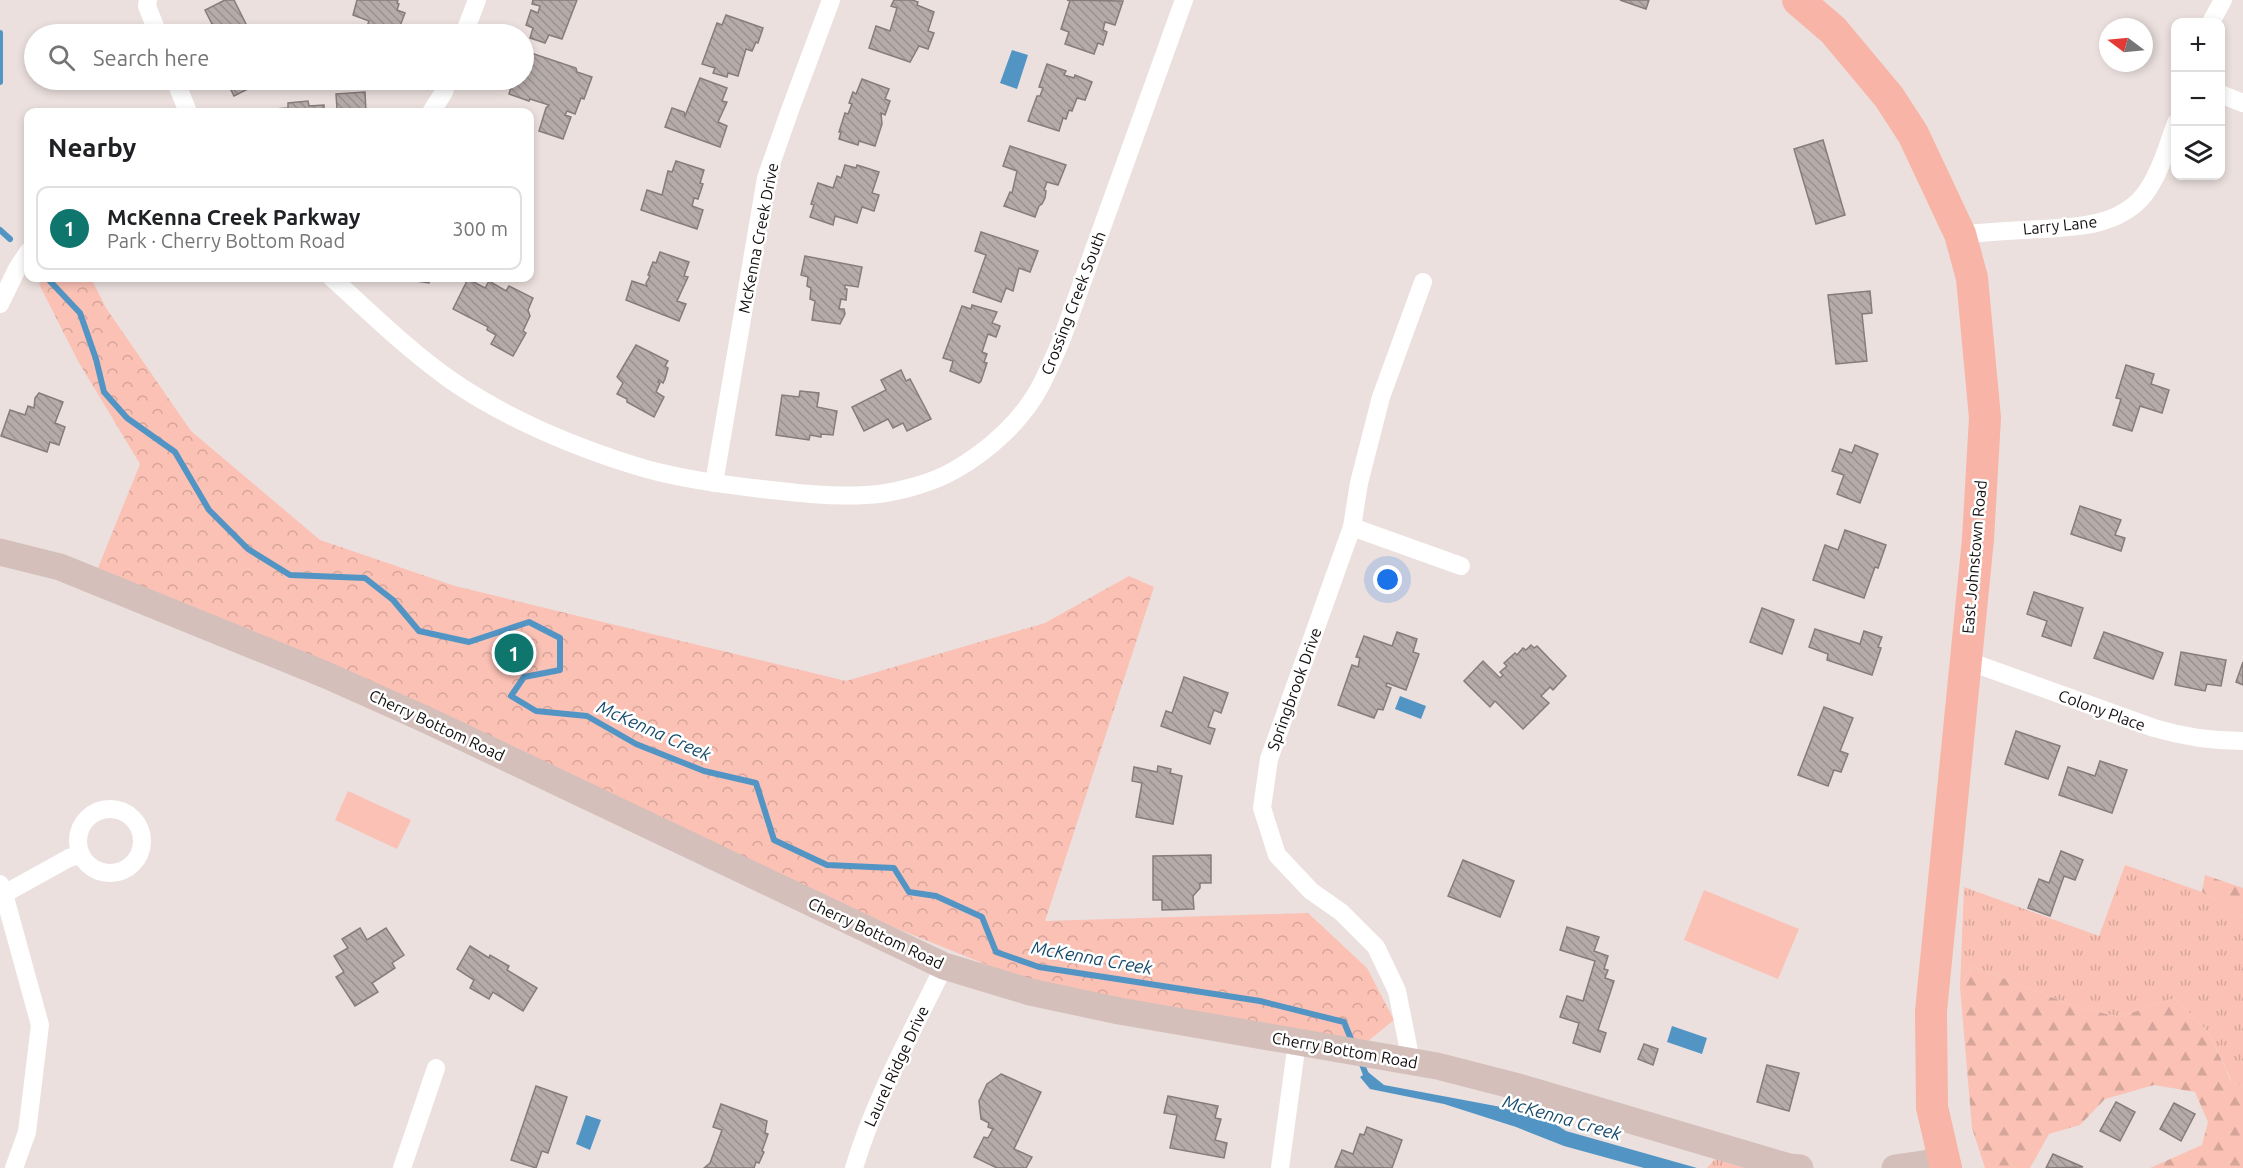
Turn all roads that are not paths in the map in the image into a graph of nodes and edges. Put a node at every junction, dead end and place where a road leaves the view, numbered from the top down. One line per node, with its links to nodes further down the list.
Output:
1 (148, 0): 8 (street)
2 (477, 0): 9 (street)
3 (831, 0): 22 (street, McKenna Creek Drive)
4 (1184, 0): 22 (street, Crossing Creek South)
5 (1798, 0): 17 (highway, East Johnstown Road)
6 (2223, 0): 7 (street)
7 (2213, 18)
8 (154, 24)
9 (468, 24)
10 (180, 90): 14 (street)
11 (445, 90): 15 (street)
12 (2225, 96): 13 (street)
13 (2243, 103)
14 (186, 108)
15 (434, 108)
16 (2174, 126): 17 (street, Larry Lane)
17 (1960, 234): 26 (highway, East Johnstown Road)
18 (24, 258): 21 (street)
19 (336, 282): 22 (street, Crossing Creek South)
20 (1423, 282): 23 (street, Springbrook Drive)
21 (0, 304)
22 (714, 483)
23 (1352, 527): 25 (street); 32 (street, Springbrook Drive)
24 (0, 552): 30 (main road, Cherry Bottom Road)
25 (1461, 566)
26 (1965, 660): 27 (street, Colony Place); 34 (highway, East Johnstown Road)
27 (2243, 741)
28 (80, 855): 29 (street)
29 (2, 889): 35 (street)
30 (944, 966): 31 (main road, Cherry Bottom Road); 37 (street, Laurel Ridge Drive)
31 (1297, 1042): 32 (main road, Cherry Bottom Road); 38 (street)
32 (1411, 1061): 39 (main road, Cherry Bottom Road)
33 (436, 1068): 36 (street)
34 (1944, 1164): 40 (main road)
35 (15, 1168)
36 (402, 1168)
37 (854, 1168)
38 (1280, 1168)
39 (1800, 1168)
40 (1895, 1168)

